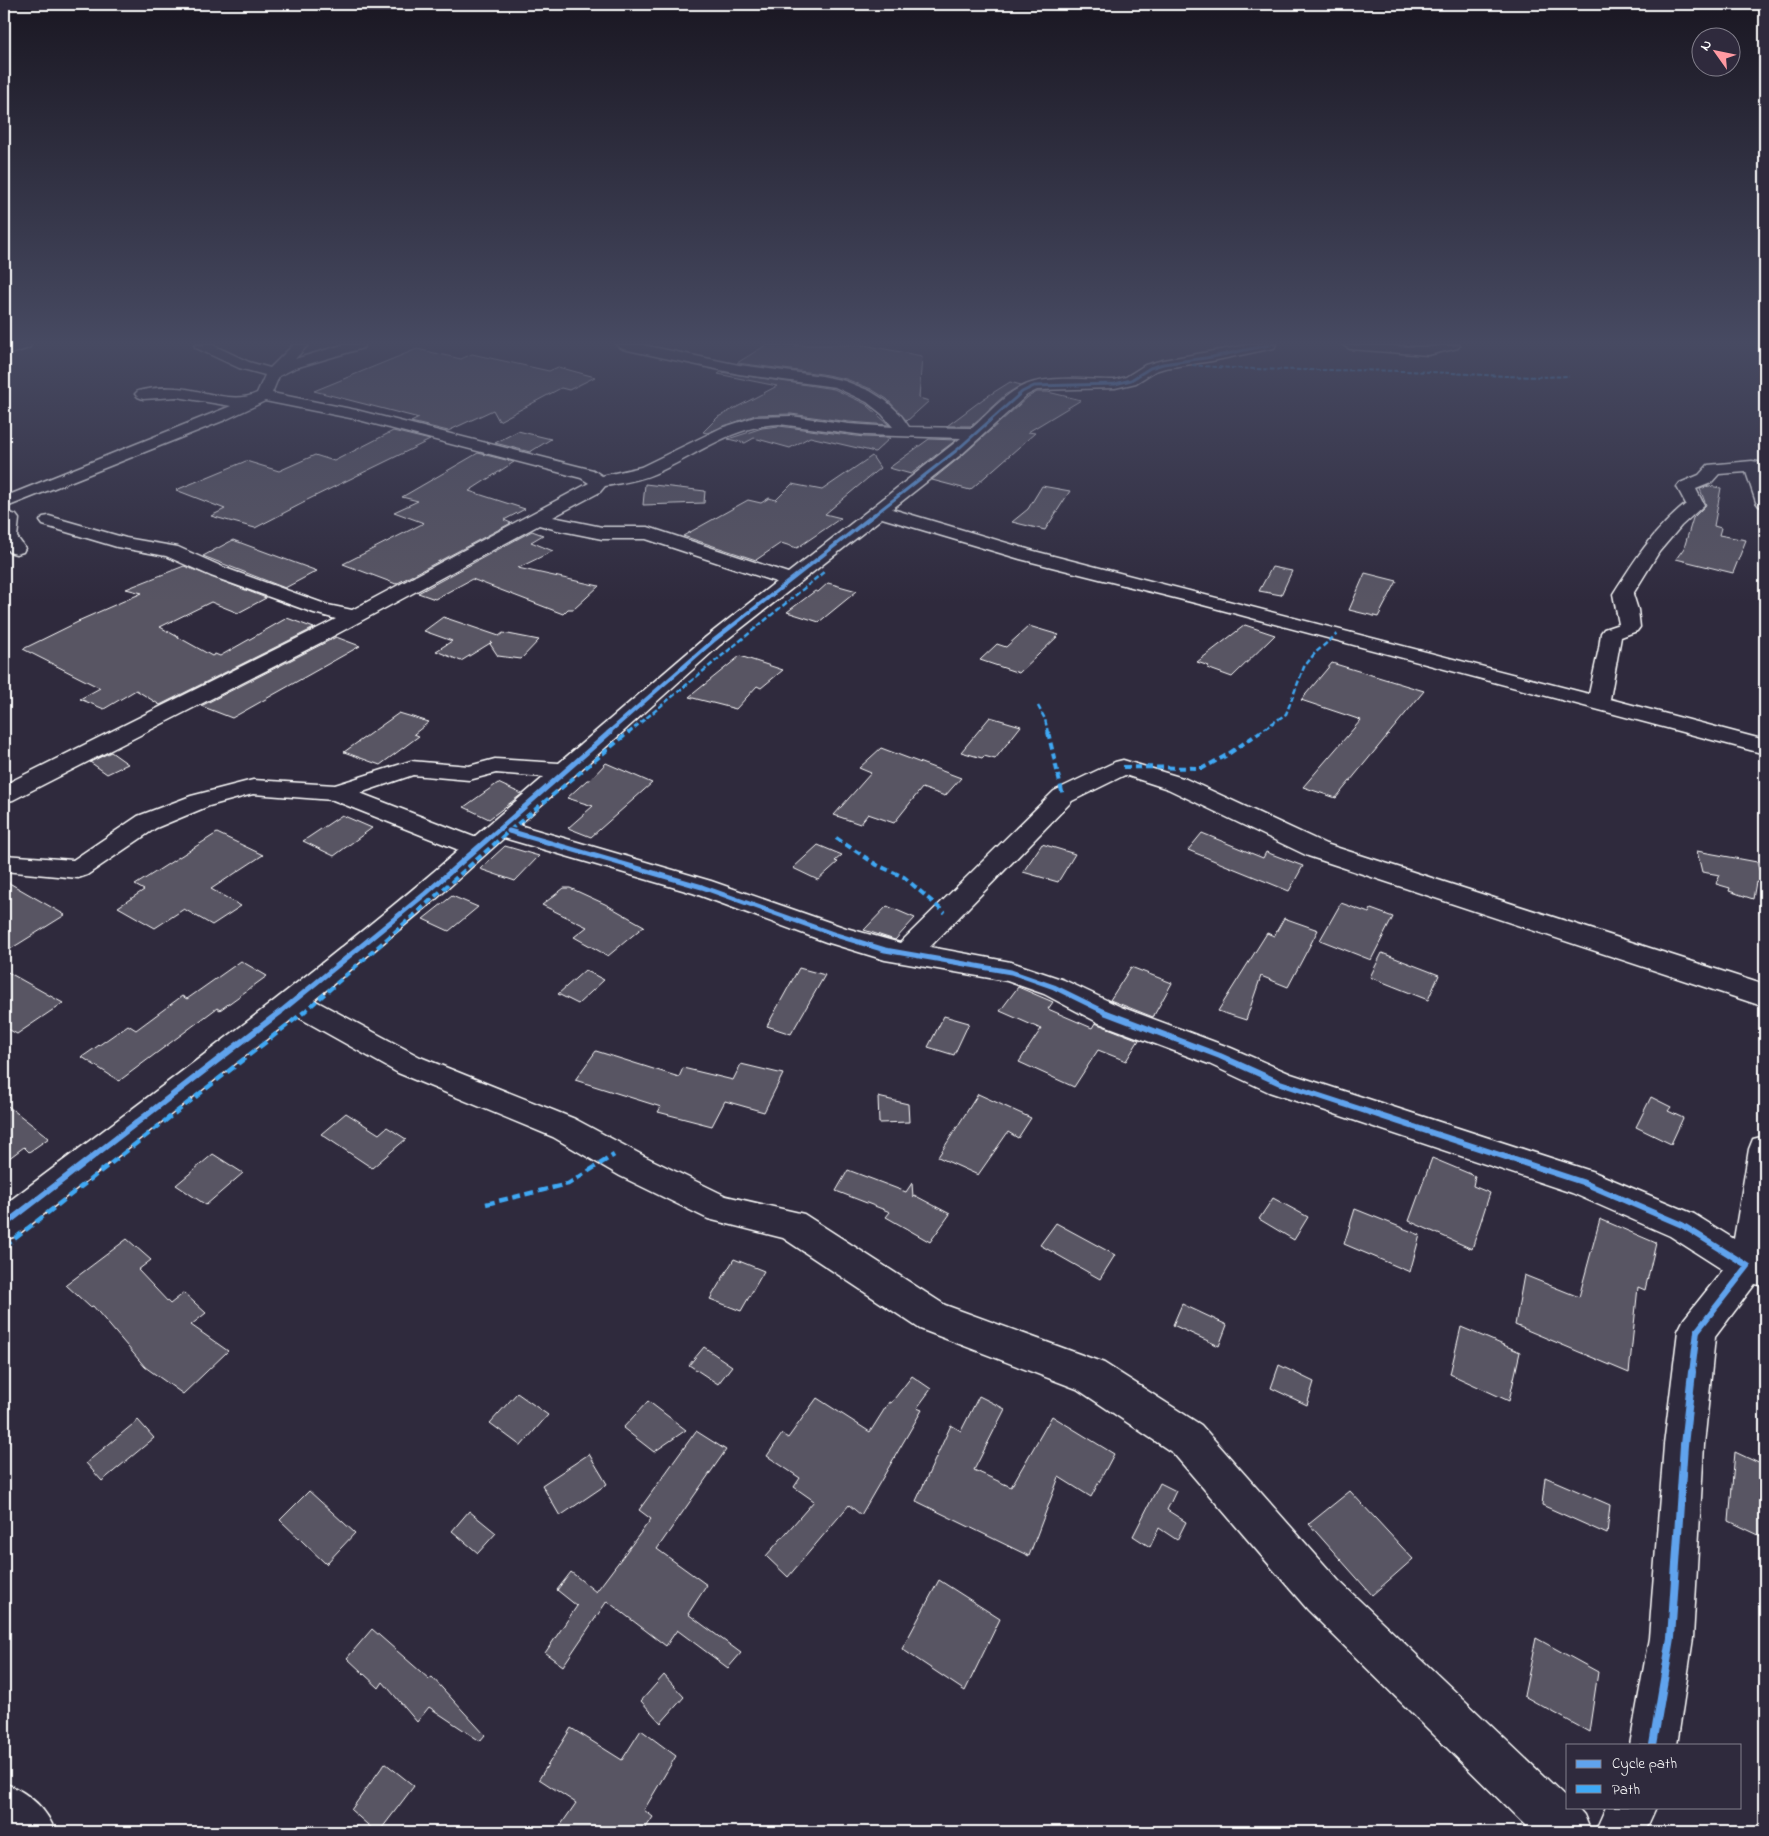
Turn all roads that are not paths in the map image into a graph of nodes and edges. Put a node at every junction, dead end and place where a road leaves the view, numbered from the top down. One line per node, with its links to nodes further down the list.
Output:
1 (186, 431): 10 (street)
2 (415, 431): 8 (street)
3 (728, 431): 8 (street)
4 (879, 431): 6 (street)
5 (977, 431): 7 (street)
6 (904, 432): 7 (street)
7 (974, 433): 11 (street)
8 (599, 482): 13 (street)
9 (1765, 502): 18 (street)
10 (4, 503)
11 (879, 511): 16 (street); 18 (street)
12 (4, 516): 15 (street)
13 (538, 518): 16 (street); 17 (street)
14 (49, 521): 17 (street)
15 (16, 548)
16 (789, 580): 20 (street)
17 (354, 618): 22 (street)
18 (1598, 703): 19 (street)
19 (1765, 747)
20 (566, 771): 21 (street); 24 (street)
21 (336, 793): 24 (street); 25 (street)
22 (4, 795)
23 (509, 831): 26 (street)
24 (478, 848): 30 (street)
25 (4, 863)
26 (906, 953): 27 (street); 31 (street)
27 (1765, 996)
28 (307, 1009): 36 (street)
29 (1765, 1149): 31 (street)
30 (4, 1225)
31 (1757, 1268): 32 (street)
32 (1653, 1744)
33 (4, 1807): 35 (street)
34 (1631, 1808): 37 (street)
35 (31, 1832)
36 (1567, 1832)
37 (1619, 1832)

